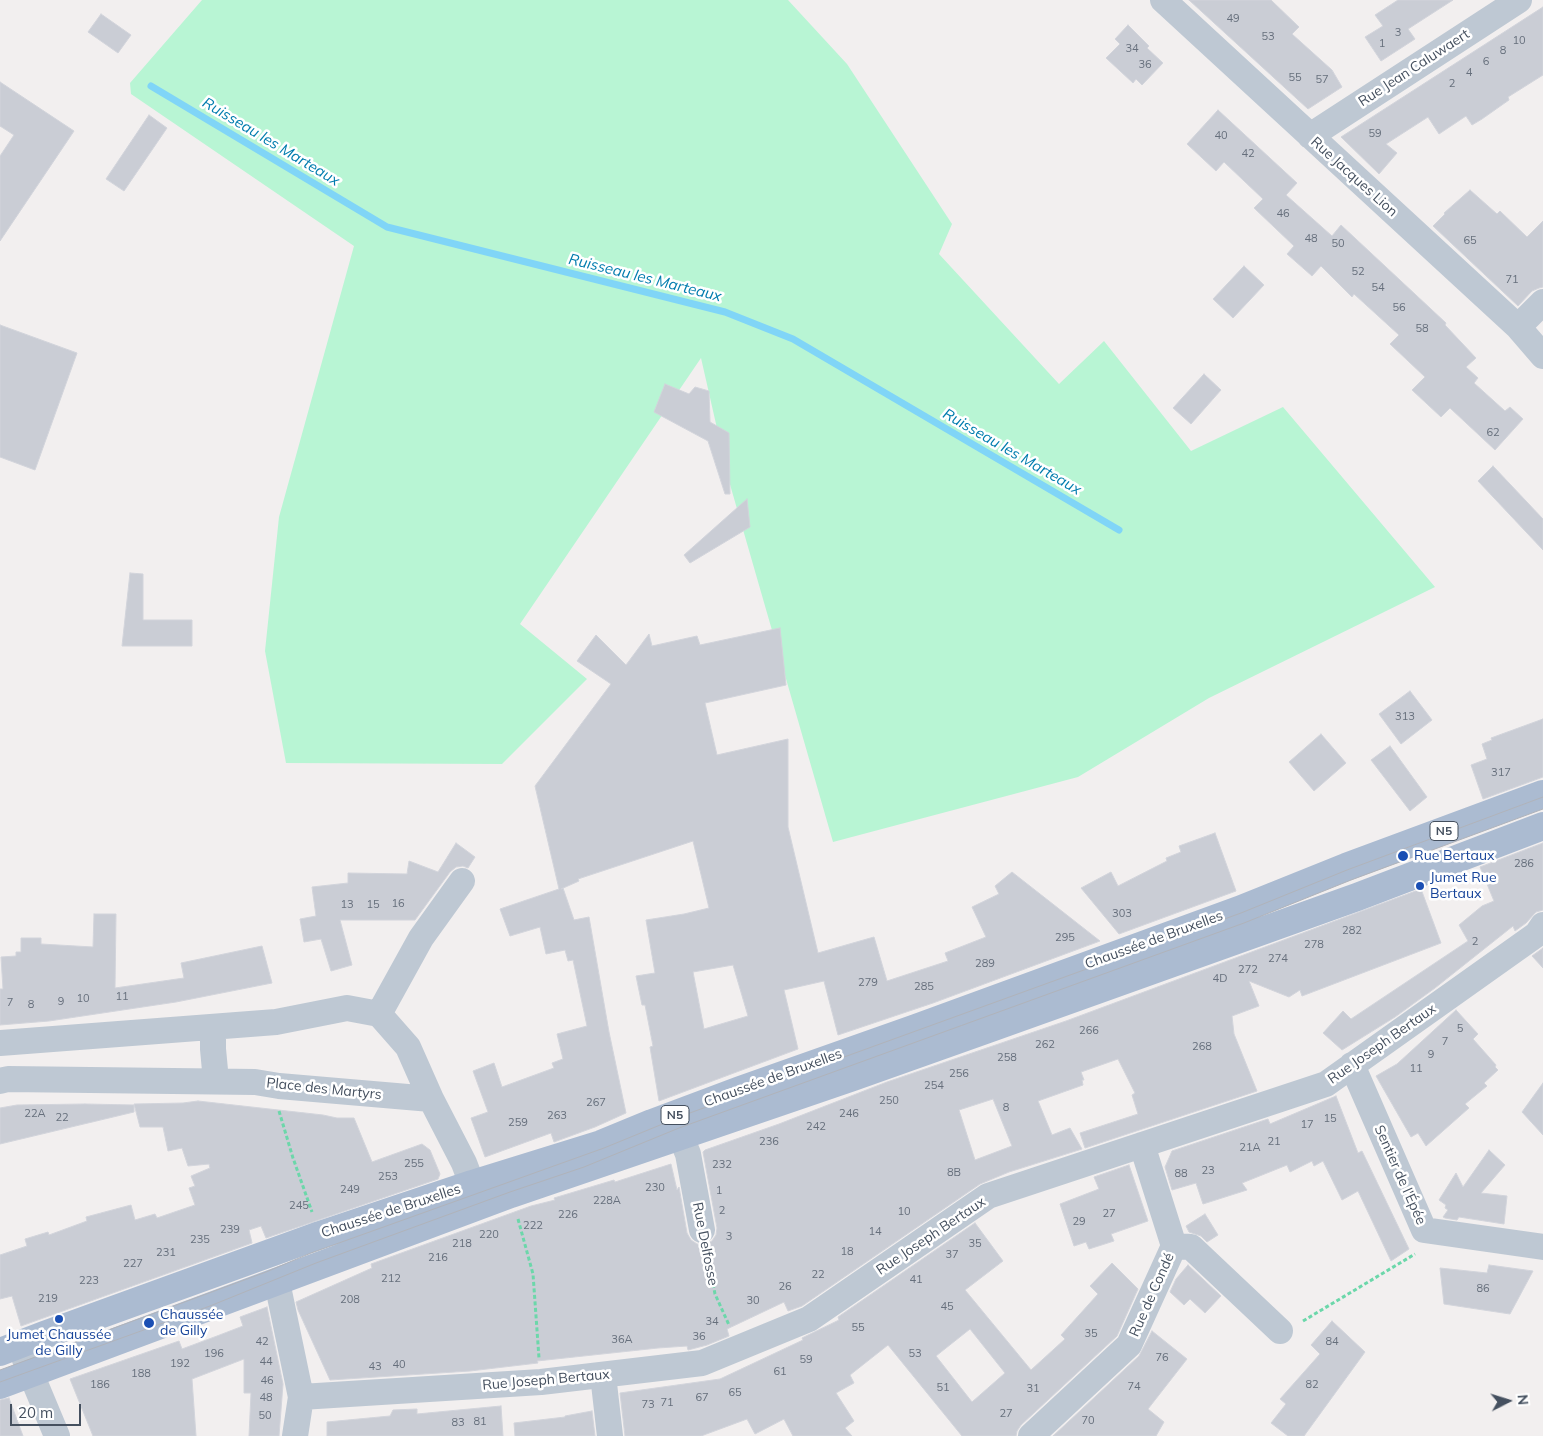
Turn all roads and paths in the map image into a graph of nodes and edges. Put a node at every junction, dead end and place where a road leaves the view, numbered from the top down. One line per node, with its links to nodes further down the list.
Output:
1 (1162, 0): 3 (street, Rue Jacques Lion)
2 (1519, 0): 3 (street, Rue Jean Caluwaert)
3 (1310, 136): 5 (street, Rue Jacques Lion)
4 (1543, 302): 5 (street)
5 (1518, 327): 6 (street, Rue Jacques Lion)
6 (1543, 356)
7 (1543, 794): 23 (main road, Chaussée de Bruxelles / N5)
8 (1543, 826): 21 (main road, Chaussée de Bruxelles / N5)
9 (462, 881): 11 (street)
10 (1543, 925): 15 (street, Rue Joseph Bertaux)
11 (379, 1014): 12 (street); 20 (street)
12 (214, 1027): 13 (street); 18 (street)
13 (44, 1039): 14 (street); 16 (street)
14 (0, 1043)
15 (1352, 1065): 22 (street, Rue Joseph Bertaux); 26 (street, Sentier de l'Épée)
16 (46, 1080): 17 (street, Place des Martyrs); 18 (street, Place des Martyrs)
17 (0, 1081)
18 (216, 1081): 19 (street, Place des Martyrs)
19 (279, 1086): 20 (street, Place des Martyrs); 27 (path)
20 (431, 1100): 23 (street)
21 (681, 1136): 24 (main road, Chaussée de Bruxelles / N5); 25 (street, Rue Delfosse)
22 (1142, 1145): 28 (street, Rue de Condé); 32 (street, Rue Joseph Bertaux)
23 (472, 1184): 27 (main road, Chaussée de Bruxelles / N5)
24 (511, 1194): 30 (main road, Chaussée de Bruxelles / N5); 36 (path)
25 (702, 1230): 32 (path, Rue Delfosse)
26 (1424, 1230): 29 (street, Sentier de l'Épée); 31 (path)
27 (320, 1235): 33 (main road, Chaussée de Bruxelles / N5)
28 (1174, 1246): 31 (street); 42 (street, Rue de Condé)
29 (1543, 1247)
30 (276, 1282): 34 (main road, Chaussée de Bruxelles / N5); 38 (street)
31 (1280, 1331)
32 (739, 1348): 35 (street, Rue Joseph Bertaux)
33 (10, 1349): 34 (street)
34 (30, 1374): 37 (main road, Chaussée de Bruxelles / N5); 39 (street)
35 (603, 1375): 36 (street, Rue Joseph Bertaux); 41 (street)
36 (541, 1382): 38 (street, Rue Joseph Bertaux)
37 (0, 1385)
38 (301, 1396): 40 (street)
39 (57, 1436)
40 (295, 1436)
41 (610, 1436)
42 (1031, 1436)

